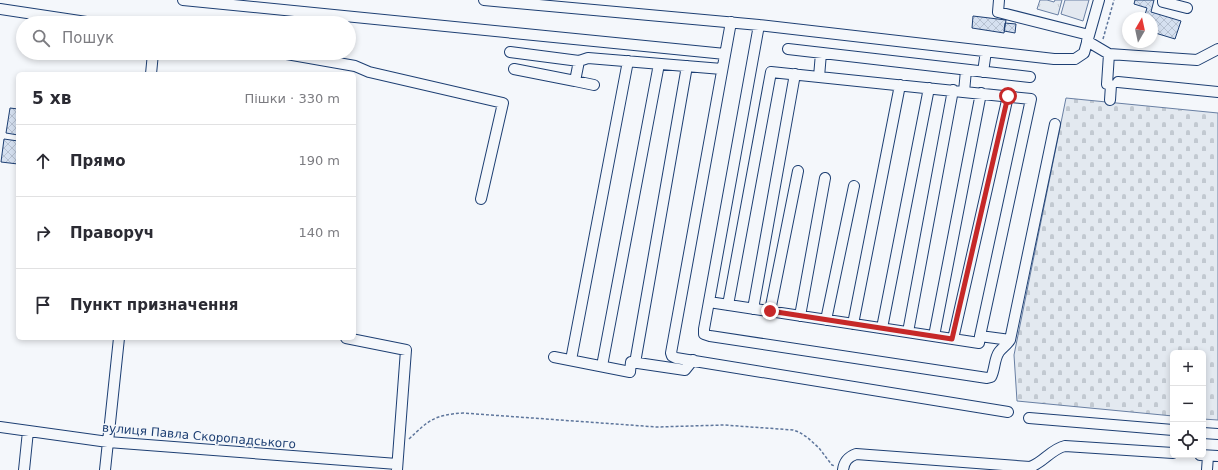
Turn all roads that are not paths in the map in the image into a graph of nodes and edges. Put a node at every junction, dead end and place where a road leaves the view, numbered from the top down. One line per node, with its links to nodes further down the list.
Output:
1 (183, 0): 9 (street)
2 (484, 0): 11 (street)
3 (999, 0): 13 (street)
4 (1099, 0): 13 (street)
5 (1163, 0): 6 (street)
6 (1187, 8)
7 (0, 9): 8 (street)
8 (46, 16)
9 (344, 16)
10 (356, 17): 19 (street)
11 (731, 22): 12 (street); 19 (street)
12 (759, 25): 16 (street); 51 (street)
13 (1088, 38): 16 (street); 20 (street)
14 (788, 49): 18 (street)
15 (1218, 49): 20 (street)
16 (986, 51): 31 (street)
17 (510, 52): 23 (street)
18 (821, 53): 29 (street); 33 (street)
19 (725, 54): 28 (street)
20 (1109, 54): 45 (street)
21 (152, 60): 30 (street)
22 (321, 60): 50 (street)
23 (579, 61): 24 (street); 35 (street)
24 (628, 61): 25 (street); 67 (street)
25 (659, 64): 26 (street); 70 (street)
26 (687, 66): 28 (street); 69 (street)
27 (514, 69): 35 (street)
28 (722, 69): 68 (street)
29 (966, 70): 31 (street); 41 (street)
30 (151, 72)
31 (983, 72): 34 (street)
32 (796, 74): 33 (street); 52 (street); 53 (street)
33 (819, 76): 37 (street)
34 (1030, 77)
35 (575, 81): 38 (street)
36 (1118, 82): 42 (street)
37 (900, 85): 39 (street); 57 (street)
38 (594, 86)
39 (929, 88): 40 (street); 58 (street)
40 (953, 90): 41 (street); 59 (street)
41 (964, 92): 43 (street)
42 (1218, 92)
43 (981, 93): 44 (street); 60 (street)
44 (1008, 96): 61 (street); 62 (street)
45 (1110, 100)
46 (1056, 124): 65 (street)
47 (798, 171): 54 (street)
48 (825, 178): 55 (street)
49 (854, 186): 56 (street)
50 (481, 199)
51 (709, 302): 52 (street); 65 (street)
52 (728, 305): 53 (street)
53 (753, 308): 54 (street)
54 (770, 311): 55 (street)
55 (800, 316): 56 (street)
56 (826, 320): 57 (street)
57 (853, 324): 58 (street)
58 (882, 328): 59 (street)
59 (908, 332): 60 (street)
60 (934, 336): 62 (street)
61 (980, 336): 62 (street); 65 (street)
62 (952, 339)
63 (119, 340): 78 (street)
64 (356, 340): 82 (street)
65 (1010, 340)
66 (554, 357): 67 (street)
67 (571, 360): 70 (street)
68 (693, 360): 69 (street); 71 (street)
69 (635, 363): 70 (street)
70 (602, 366)
71 (1008, 412)
72 (1029, 418): 74 (street)
73 (0, 427): 75 (street, вулиця Павла Скоропадського)
74 (1170, 430)
75 (28, 431): 78 (street, вулиця Павла Скоропадського); 83 (street)
76 (1206, 433): 77 (street)
77 (1218, 434)
78 (108, 442): 82 (street, вулиця Павла Скоропадського); 84 (street)
79 (1170, 453): 81 (street)
80 (1209, 456): 85 (street)
81 (844, 465)
82 (397, 467)
83 (24, 470)
84 (105, 470)
85 (1207, 470)

